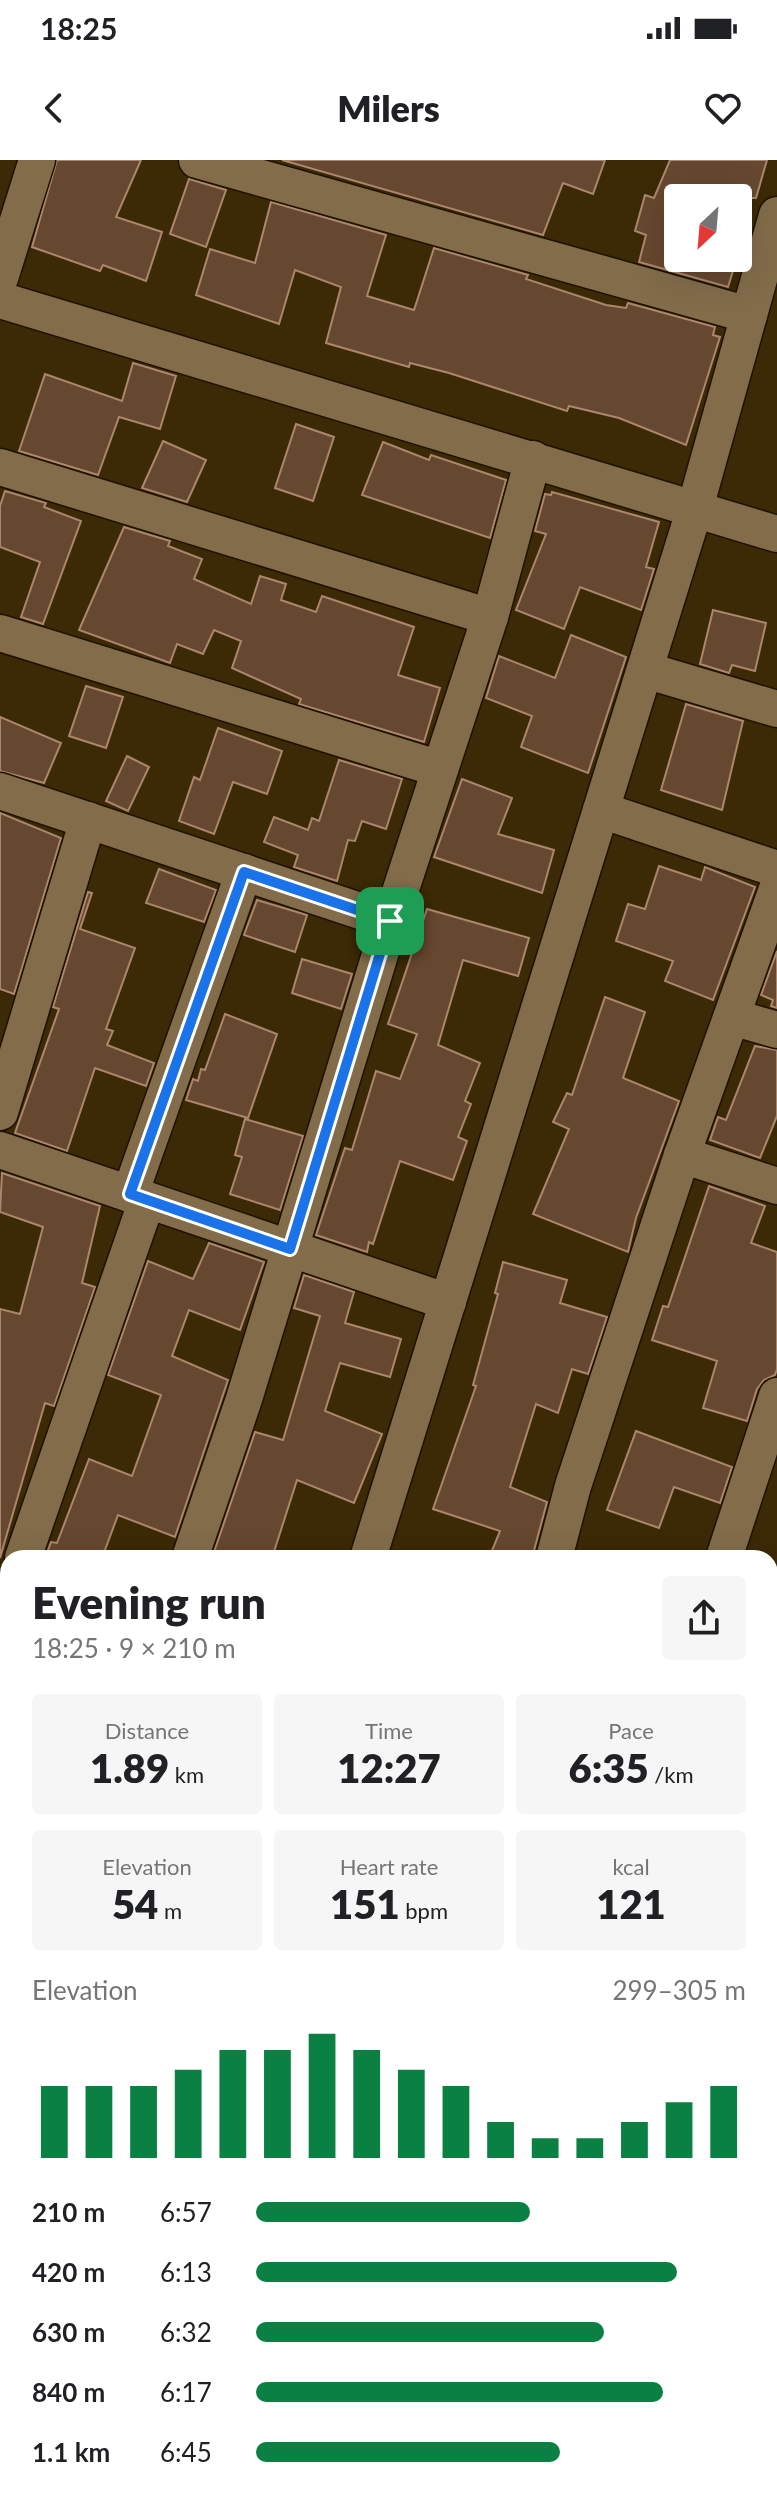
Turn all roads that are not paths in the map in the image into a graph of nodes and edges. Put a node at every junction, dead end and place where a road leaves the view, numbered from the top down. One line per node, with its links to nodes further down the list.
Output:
1 (37, 160): 4 (street)
2 (197, 160): 6 (street)
3 (777, 215): 6 (street)
4 (0, 278)
5 (0, 300): 7 (street)
6 (749, 315): 9 (street)
7 (533, 459): 9 (street); 11 (street)
8 (0, 467): 11 (street)
9 (695, 508): 10 (street); 13 (street)
10 (777, 534)
11 (490, 617): 15 (street)
12 (0, 633): 15 (street)
13 (645, 670): 14 (street); 17 (street)
14 (777, 709)
15 (440, 769): 22 (street)
16 (0, 791): 18 (street)
17 (601, 810): 19 (street); 31 (street)
18 (88, 820): 20 (street); 25 (street)
19 (777, 869)
20 (244, 872): 22 (street); 29 (street)
21 (777, 889): 23 (street)
22 (390, 921): 30 (street)
23 (732, 1017): 24 (street); 27 (street)
24 (777, 1030)
25 (0, 1112)
26 (0, 1150): 29 (street)
27 (682, 1155): 28 (street); 36 (street)
28 (777, 1186)
29 (139, 1197): 30 (street); 33 (street)
30 (290, 1249): 31 (street); 34 (street)
31 (448, 1302): 35 (street)
32 (777, 1396): 37 (street)
33 (26, 1550)
34 (193, 1550)
35 (370, 1550)
36 (556, 1550)
37 (727, 1550)

